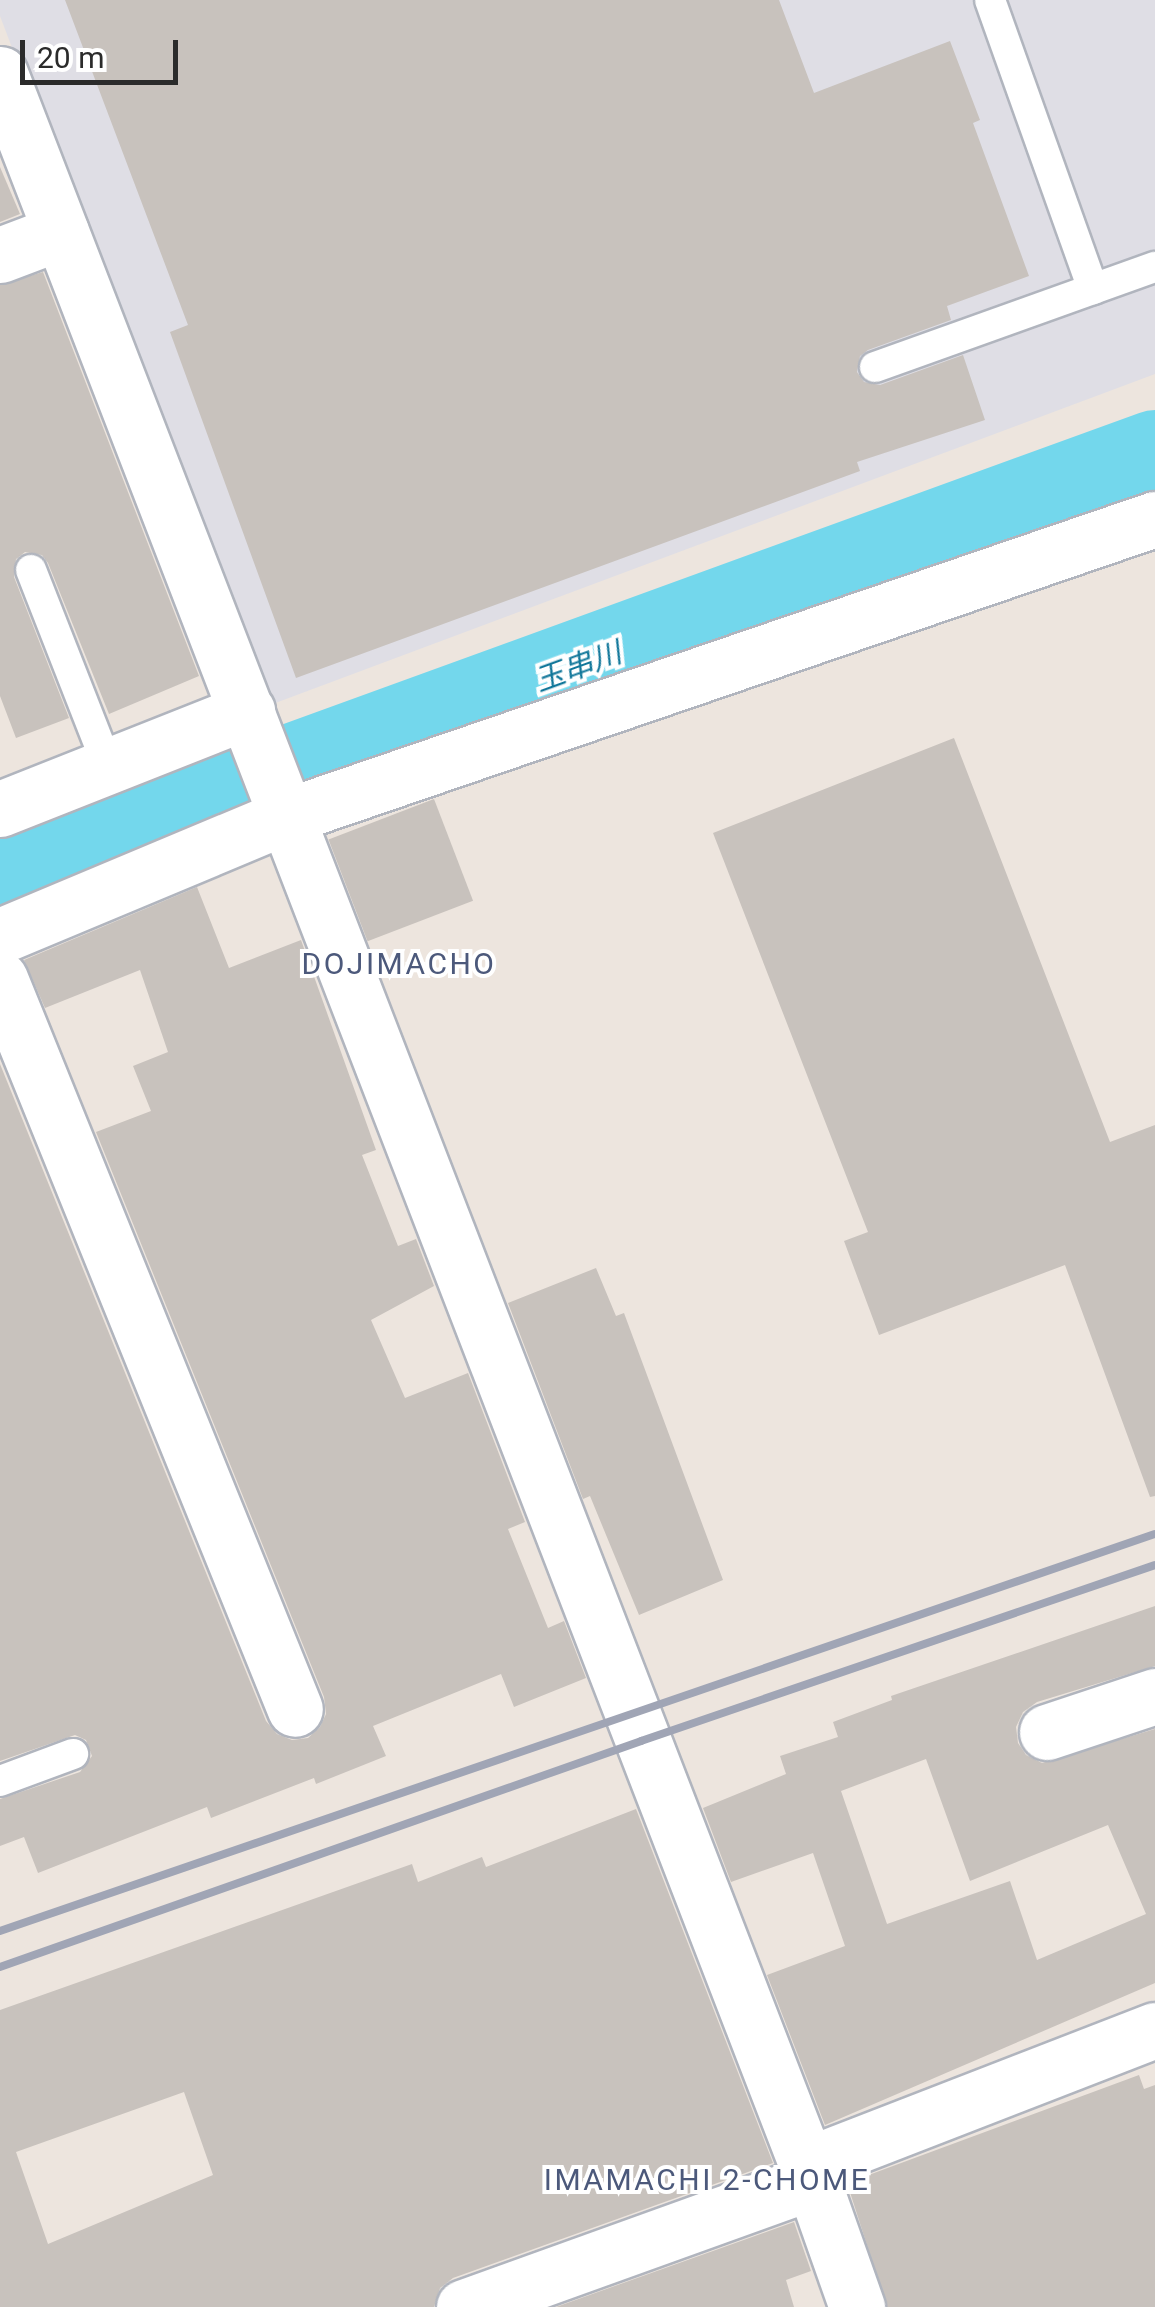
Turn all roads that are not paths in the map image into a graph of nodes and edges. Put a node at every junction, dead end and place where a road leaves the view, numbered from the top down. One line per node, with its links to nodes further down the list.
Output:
1 (990, 0): 6 (lane)
2 (0, 74): 3 (street)
3 (61, 232): 4 (street); 10 (street)
4 (0, 254)
5 (1155, 266): 6 (lane)
6 (1092, 289): 7 (lane)
7 (875, 367)
8 (1155, 519): 12 (street)
9 (31, 570): 11 (lane)
10 (253, 727): 11 (street); 12 (street)
11 (108, 766): 13 (street)
12 (283, 805): 14 (street); 22 (street)
13 (0, 809)
14 (0, 936)
15 (0, 979): 17 (street)
16 (1155, 1696): 18 (street)
17 (295, 1709)
18 (1047, 1732)
19 (72, 1754): 20 (lane)
20 (0, 1780)
21 (1155, 2030): 22 (street)
22 (810, 2174): 23 (street); 24 (street)
23 (464, 2307)
24 (857, 2307)

